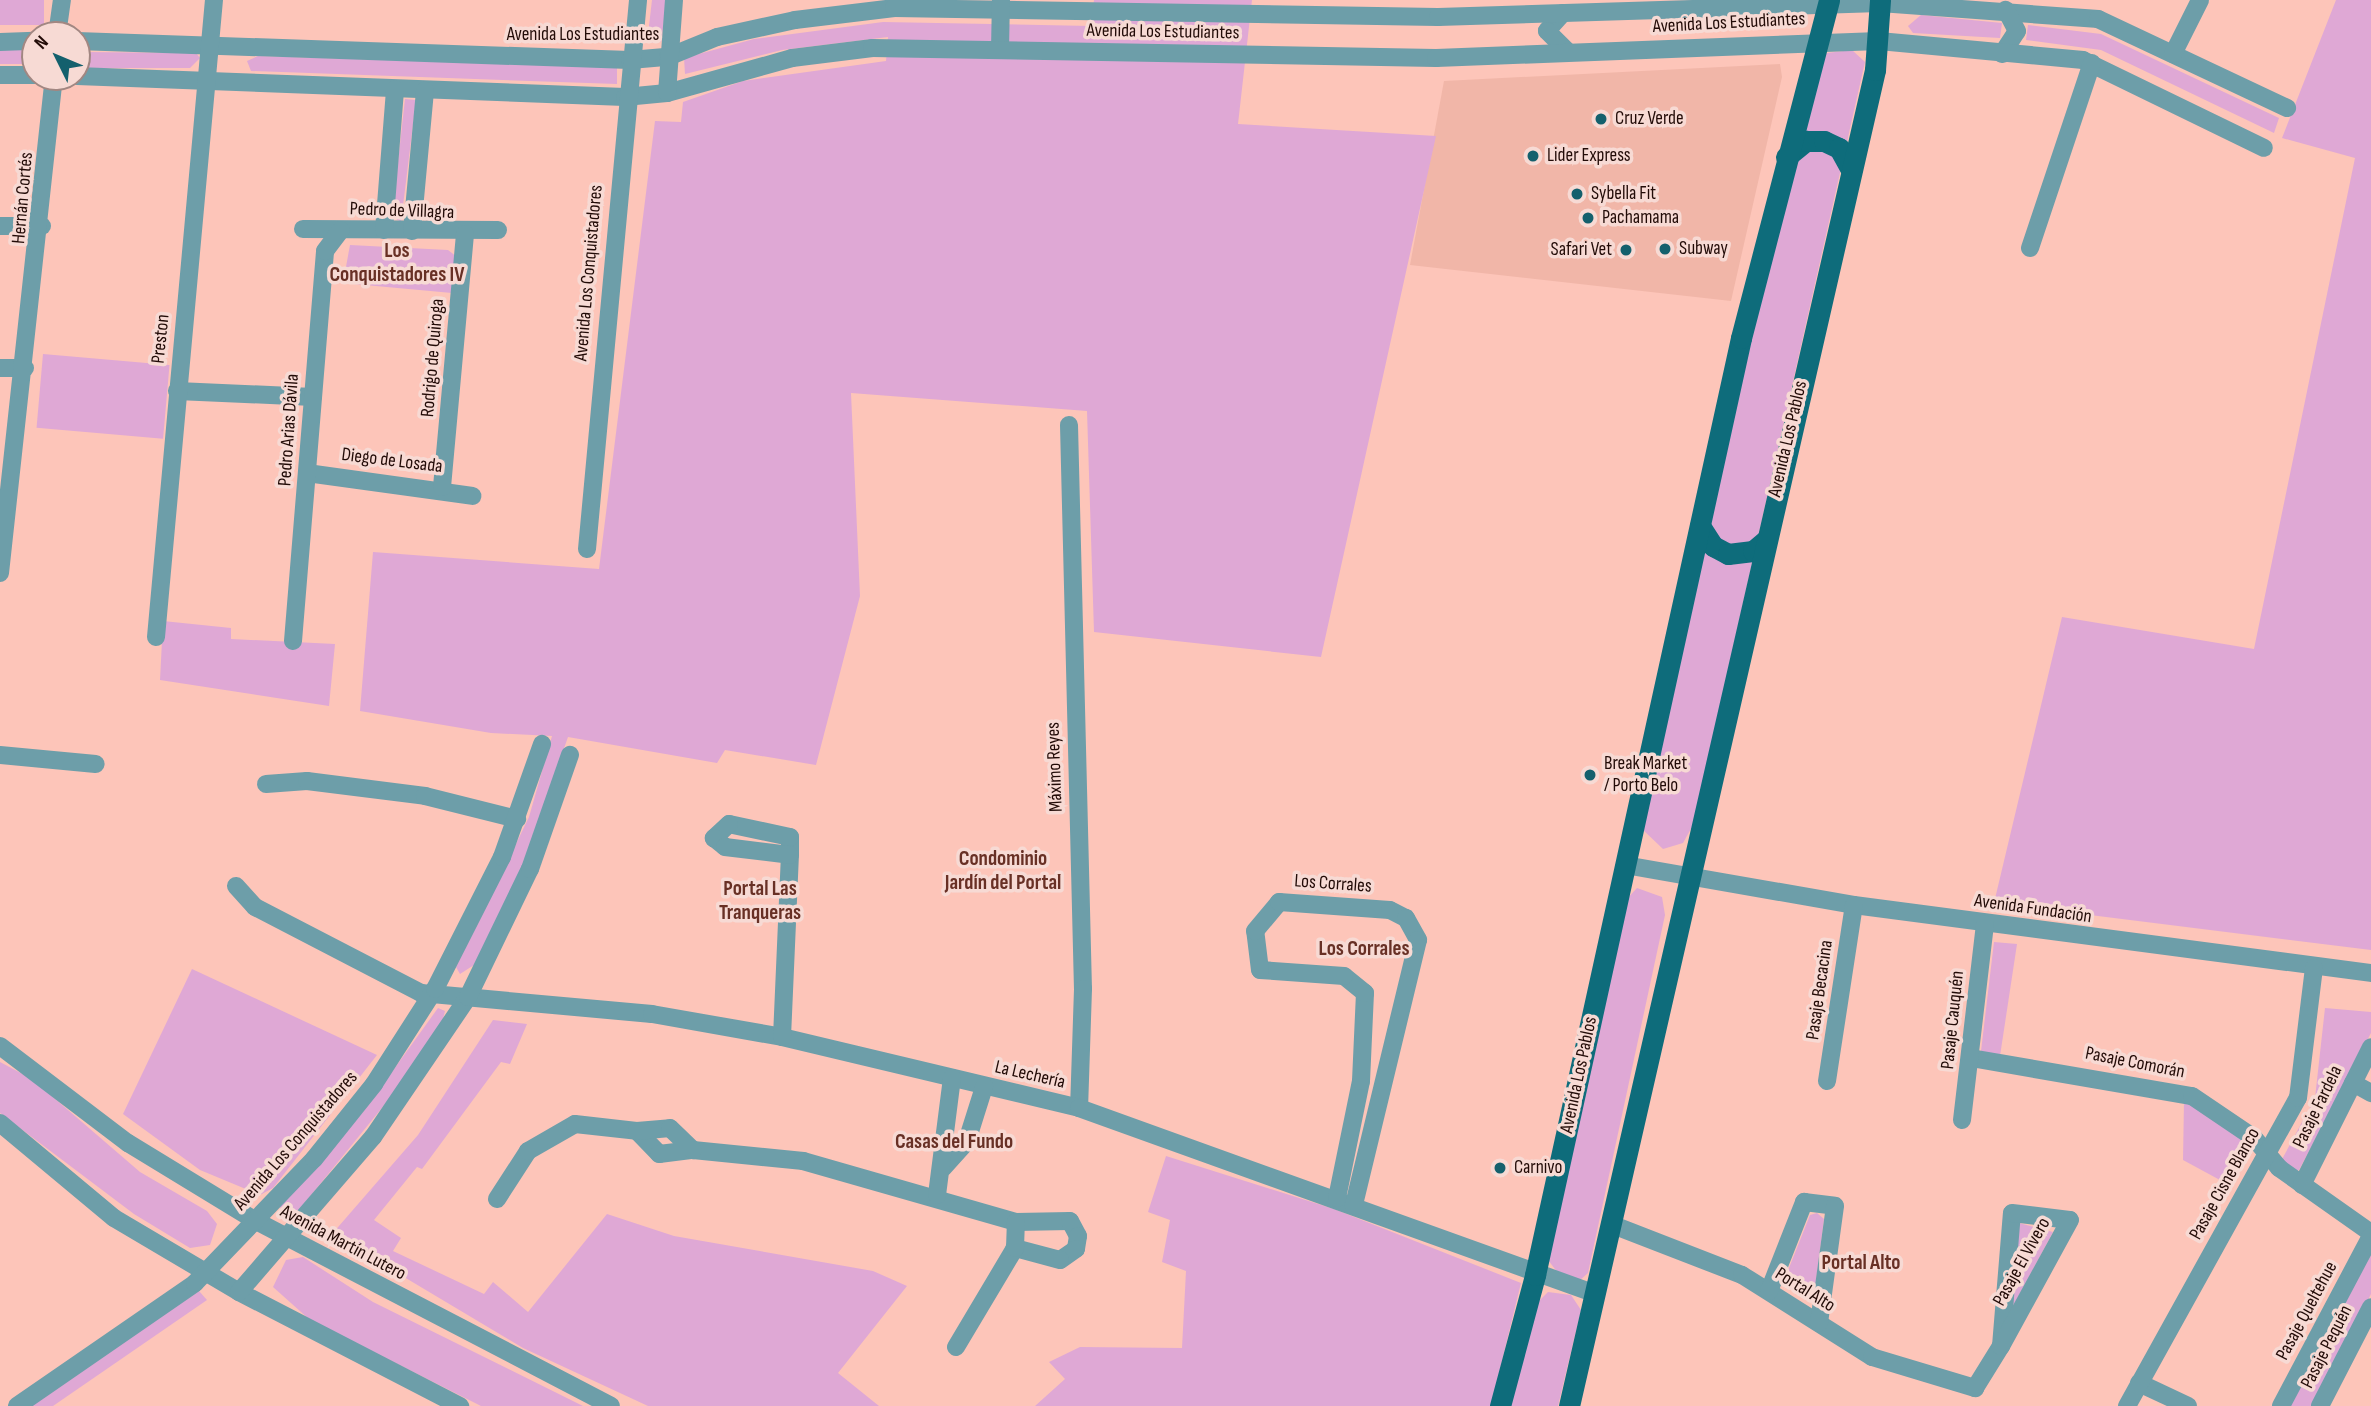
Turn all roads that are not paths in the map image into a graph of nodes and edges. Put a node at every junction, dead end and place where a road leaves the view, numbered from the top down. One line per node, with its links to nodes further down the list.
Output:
1 (62, 0): 12 (street)
2 (214, 0): 18 (street, Preston)
3 (638, 0): 24 (street, Avenida Los Conquistadores)
4 (674, 0): 23 (street)
5 (2200, 0): 22 (street)
6 (1880, 1): 7 (street, Avenida Los Estudiantes); 10 (street, Avenida Los Estudiantes); 16 (main road, Avenida Los Pablos)
7 (1828, 2): 11 (street, Avenida Los Estudiantes); 13 (main road, Avenida Los Pablos)
8 (1001, 5): 11 (street, Avenida Los Estudiantes); 19 (street); 23 (street, Avenida Los Estudiantes)
9 (2051, 6): 10 (street, Avenida Los Estudiantes); 22 (street, Avenida Los Estudiantes)
10 (2006, 10): 21 (street)
11 (1563, 13): 20 (street)
12 (59, 21)
13 (1815, 40): 16 (street, Avenida Los Estudiantes); 20 (street, Avenida Los Estudiantes); 37 (main road, Avenida Los Pablos)
14 (0, 41): 15 (street)
15 (21, 41)
16 (1879, 41): 21 (street, Avenida Los Estudiantes); 38 (main road, Avenida Los Pablos)
17 (91, 42): 18 (street, Avenida Los Estudiantes)
18 (211, 47): 24 (street, Avenida Los Estudiantes); 29 (street, Preston)
19 (1000, 50): 20 (street, Avenida Los Estudiantes); 33 (street, Avenida Los Estudiantes)
20 (1567, 52)
21 (2002, 54): 25 (street, Avenida Los Estudiantes)
22 (2173, 54): 35 (street, Avenida Los Estudiantes)
23 (668, 57): 24 (street, Avenida Los Estudiantes); 33 (street)
24 (631, 60): 34 (street, Avenida Los Conquistadores)
25 (2092, 64): 36 (street, Avenida Los Estudiantes); 47 (street)
26 (0, 75): 27 (street)
27 (21, 75)
28 (91, 77): 29 (street, Avenida Los Estudiantes)
29 (207, 83): 30 (street, Avenida Los Estudiantes); 50 (street, Preston)
30 (395, 89): 32 (street, Avenida Los Estudiantes); 43 (street)
31 (53, 91): 40 (street, Hernán Cortés)
32 (425, 91): 34 (street, Avenida Los Estudiantes); 45 (street)
33 (667, 93): 34 (street, Avenida Los Estudiantes)
34 (625, 97): 58 (street, Avenida Los Conquistadores)
35 (2287, 108)
36 (2264, 148)
37 (1786, 157): 38 (main road); 56 (main road, Avenida Los Pablos)
38 (1851, 170): 57 (main road, Avenida Los Pablos)
39 (0, 226): 40 (street)
40 (42, 226): 49 (street, Hernán Cortés)
41 (303, 229): 42 (street, Pedro de Villagra)
42 (341, 230): 43 (street, Pedro de Villagra); 51 (street, Pedro Arias Dávila)
43 (384, 230): 45 (street, Pedro de Villagra)
44 (498, 230): 46 (street, Pedro de Villagra)
45 (412, 231): 46 (street, Pedro de Villagra)
46 (465, 234): 54 (street, Rodrigo de Quiroga)
47 (2030, 248)
48 (0, 368): 49 (street)
49 (25, 368): 59 (street, Hernán Cortés)
50 (177, 391): 51 (street); 60 (street, Preston)
51 (313, 397): 53 (street, Pedro Arias Dávila)
52 (1069, 425): 89 (street, Máximo Reyes)
53 (307, 473): 54 (street, Diego de Losada); 61 (street, Pedro Arias Dávila)
54 (442, 487): 55 (street, Diego de Losada)
55 (472, 496)
56 (1700, 526): 57 (main road); 69 (main road, Avenida Los Pablos)
57 (1766, 540): 70 (main road, Avenida Los Pablos)
58 (587, 549)
59 (0, 573)
60 (156, 636)
61 (293, 641)
62 (542, 744): 67 (street, Avenida Los Conquistadores)
63 (0, 755): 65 (street)
64 (570, 755): 77 (street)
65 (96, 764)
66 (267, 784): 67 (street)
67 (517, 819): 76 (street, Avenida Los Conquistadores)
68 (790, 855): 78 (street)
69 (1625, 865): 70 (street); 108 (main road, Avenida Los Pablos)
70 (1690, 877): 72 (street, Avenida Fundación); 103 (main road, Avenida Los Pablos)
71 (236, 886): 76 (street)
72 (1854, 905): 73 (street, Avenida Fundación); 85 (street, Pasaje Becacina)
73 (1985, 924): 74 (street, Avenida Fundación); 83 (street, Pasaje Cauquén)
74 (2314, 968): 75 (street, Avenida Fundación); 94 (street, Pasaje Cisne Blanco)
75 (2371, 973)
76 (431, 996): 77 (street, La Lechería); 101 (street, Avenida Los Conquistadores)
77 (468, 997): 78 (street, La Lechería); 105 (street)
78 (782, 1037): 84 (street, La Lechería)
79 (1363, 1041): 80 (street); 80 (street, Los Corrales); 98 (street, Los Corrales)
80 (1394, 1042): 100 (street, Los Corrales)
81 (0, 1046): 101 (street, Avenida Martín Lutero)
82 (2371, 1047): 86 (street, Pasaje Fardela)
83 (1971, 1058): 90 (street, Pasaje Cauquén); 94 (street, Pasaje Comorán)
84 (952, 1078): 87 (street, La Lechería); 95 (street)
85 (1827, 1082)
86 (2353, 1083): 88 (street); 96 (street, Pasaje Fardela)
87 (984, 1087): 89 (street, La Lechería); 95 (street)
88 (2371, 1093)
89 (1079, 1108): 98 (street, La Lechería)
90 (1962, 1120)
91 (0, 1123): 107 (street)
92 (637, 1131): 93 (street); 93 (street); 99 (street)
93 (693, 1150): 97 (street)
94 (2266, 1154): 96 (street, Pasaje Comorán); 116 (street, Pasaje Cisne Blanco)
95 (943, 1168): 97 (street)
96 (2302, 1185): 104 (street, Pasaje Comorán)
97 (937, 1195): 102 (street)
98 (1337, 1198): 100 (street, La Lechería)
99 (497, 1199)
100 (1354, 1205): 108 (street, La Lechería)
101 (256, 1221): 105 (street, Avenida Martín Lutero); 107 (street, Avenida Los Conquistadores)
102 (1016, 1222): 106 (street); 106 (street)
103 (1613, 1225): 109 (street, Portal Alto); 111 (main road, Avenida Los Pablos)
104 (2371, 1235): 125 (street, Pasaje Queltehue)
105 (290, 1239): 110 (street); 120 (street, Avenida Martín Lutero)
106 (1015, 1248): 115 (street)
107 (205, 1272): 110 (street); 118 (street, Avenida Los Conquistadores)
108 (1535, 1275): 111 (street, La Lechería); 121 (main road, Avenida Los Pablos)
109 (1769, 1291): 113 (street, Portal Alto); 113 (street)
110 (239, 1292): 119 (street)
111 (1596, 1294): 122 (main road, Avenida Los Pablos)
112 (2371, 1307): 126 (street, Pasaje Pequén)
113 (1819, 1323): 117 (street, Portal Alto)
114 (2001, 1346): 114 (street, Pasaje El Vivero); 117 (street, Pasaje El Vivero)
115 (956, 1347)
116 (2138, 1384): 123 (street, Pasaje Cisne Blanco); 124 (street)
117 (1975, 1388)
118 (17, 1406)
119 (460, 1406)
120 (611, 1406)
121 (1500, 1406)
122 (1569, 1406)
123 (2127, 1406)
124 (2188, 1406)
125 (2281, 1406)
126 (2320, 1406)

